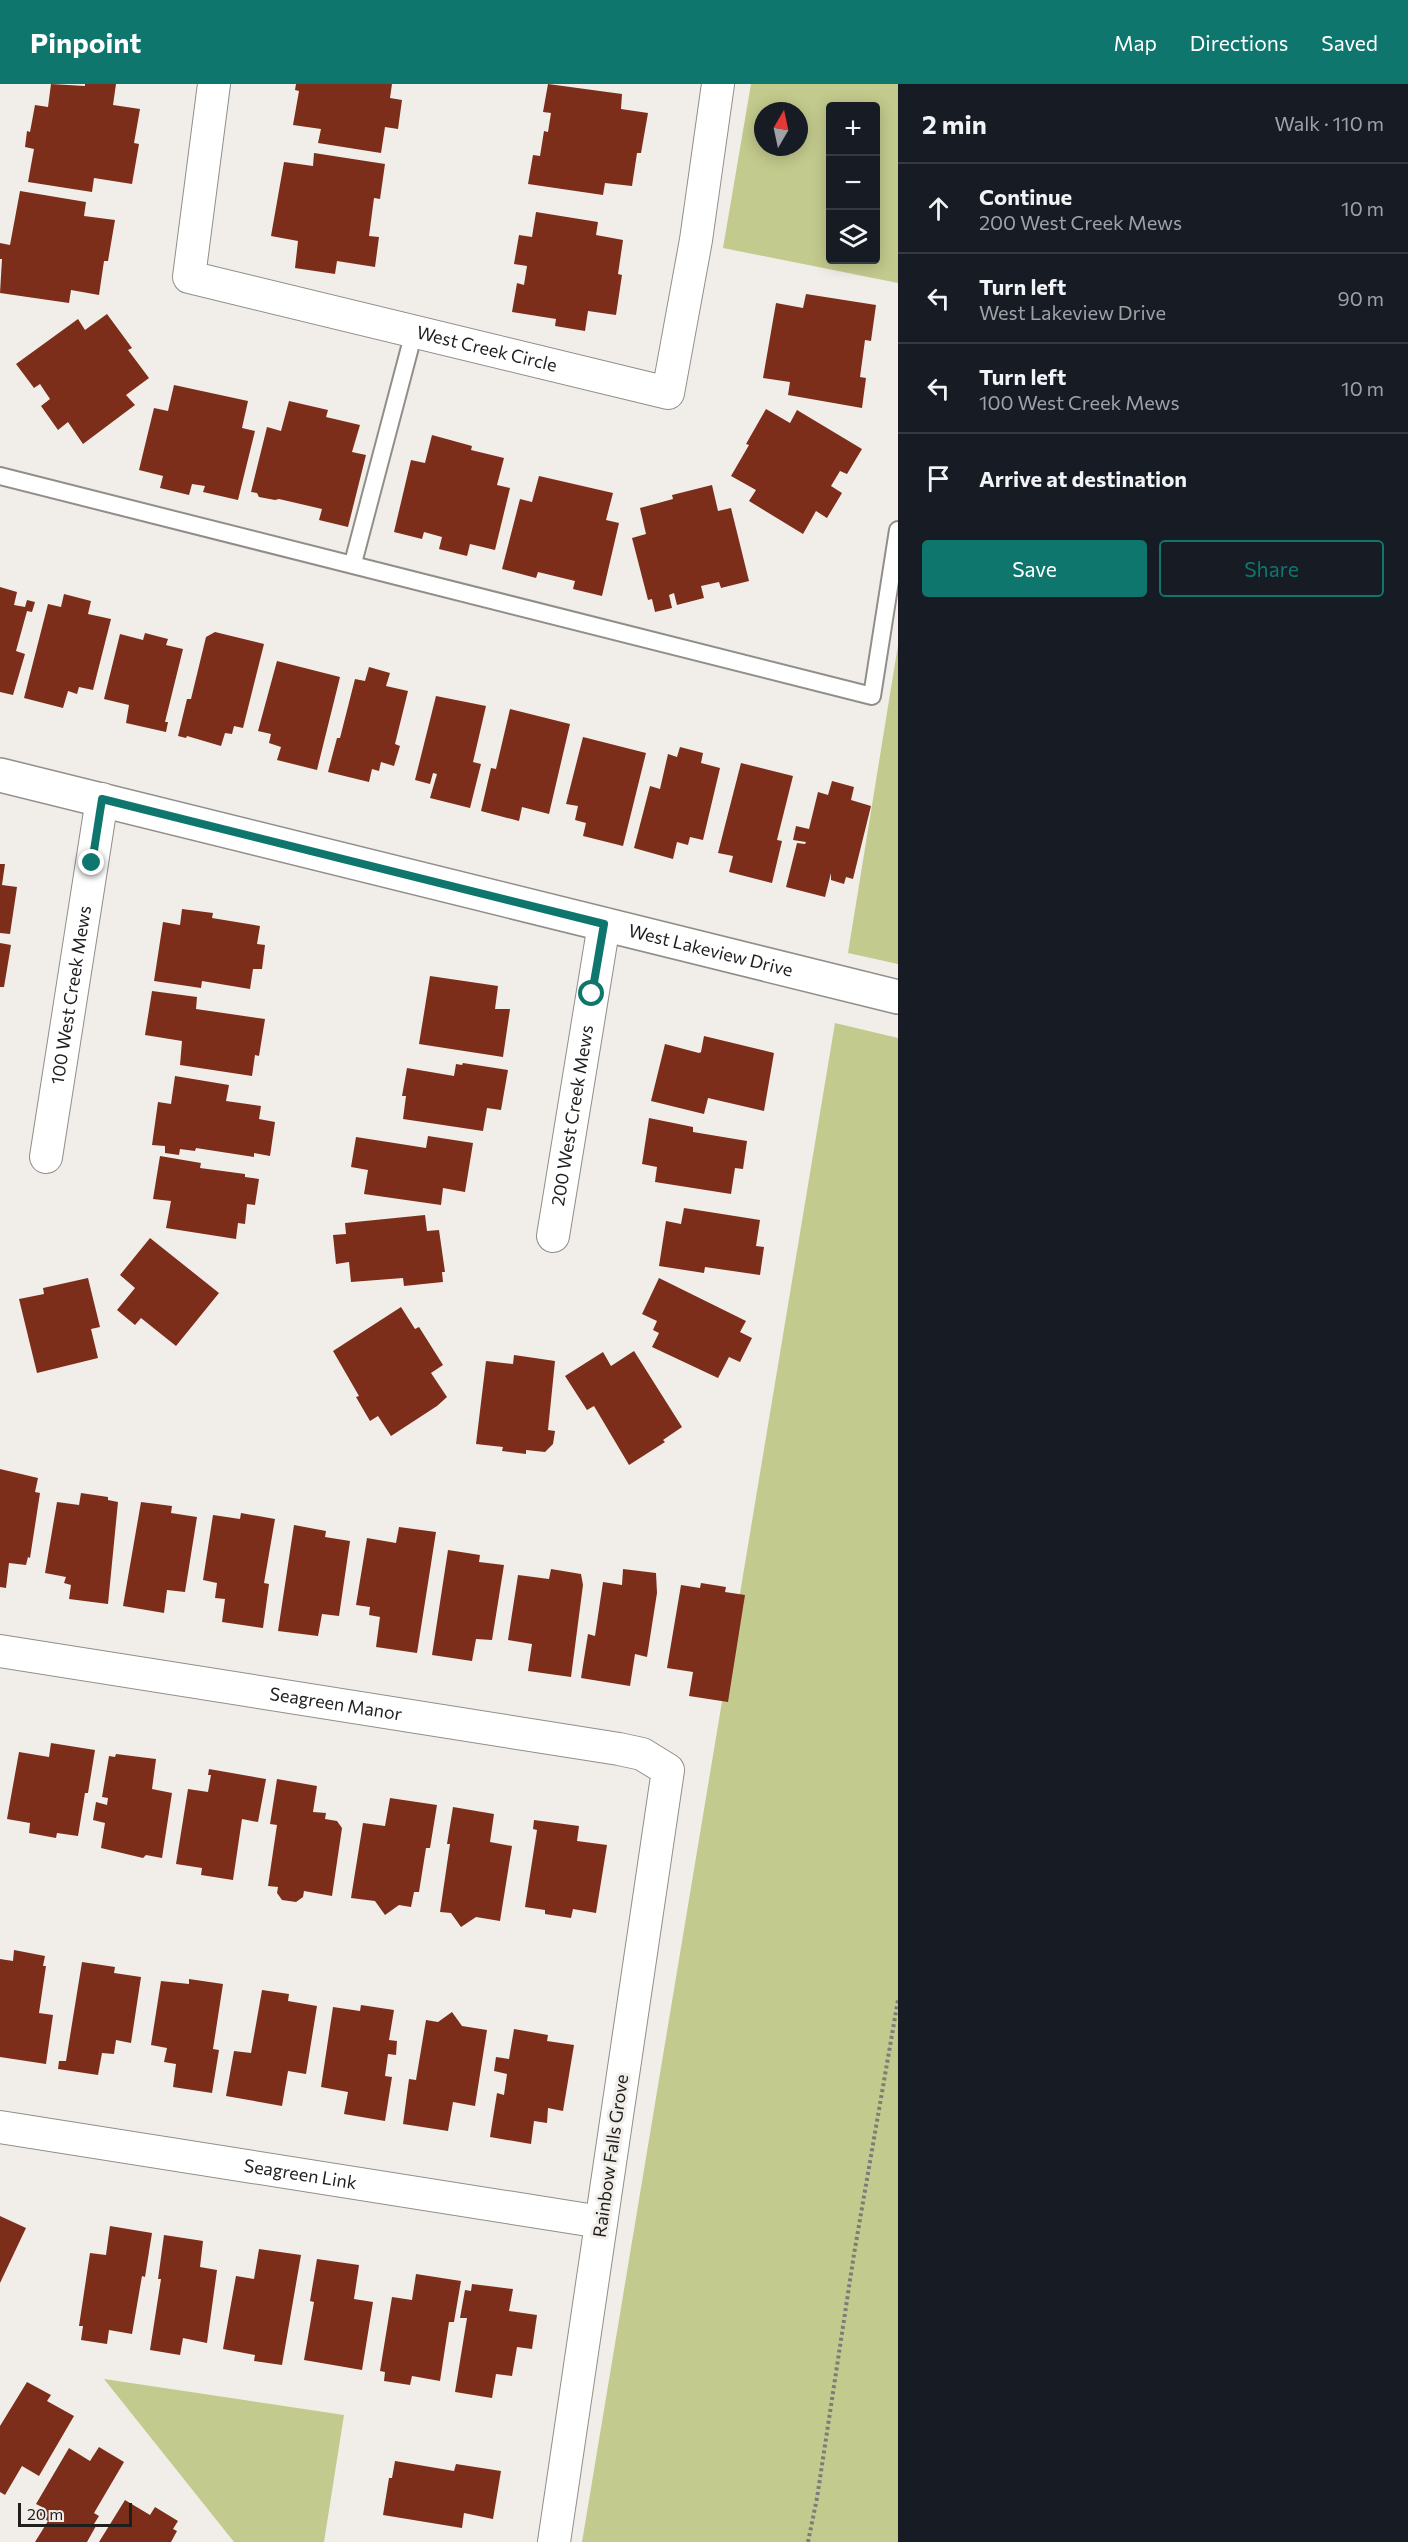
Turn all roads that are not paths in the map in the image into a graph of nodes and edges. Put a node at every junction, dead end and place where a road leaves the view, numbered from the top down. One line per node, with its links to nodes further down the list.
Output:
1 (214, 84): 3 (street, West Creek Circle)
2 (718, 84): 3 (street, West Creek Circle)
3 (414, 332): 6 (lane)
4 (0, 476): 6 (lane)
5 (898, 530): 6 (lane)
6 (353, 563)
7 (0, 775): 8 (street, West Lakeview Drive)
8 (102, 799): 9 (street, West Lakeview Drive); 11 (street, 100 West Creek Mews)
9 (604, 924): 10 (street, West Lakeview Drive); 12 (street, 200 West Creek Mews)
10 (898, 997)
11 (46, 1157)
12 (553, 1236)
13 (0, 1651): 14 (street, Seagreen Manor)
14 (668, 1770): 16 (street, Rainbow Falls Grove)
15 (0, 2127): 16 (street, Seagreen Link)
16 (601, 2222): 17 (street, Rainbow Falls Grove)
17 (554, 2542)

